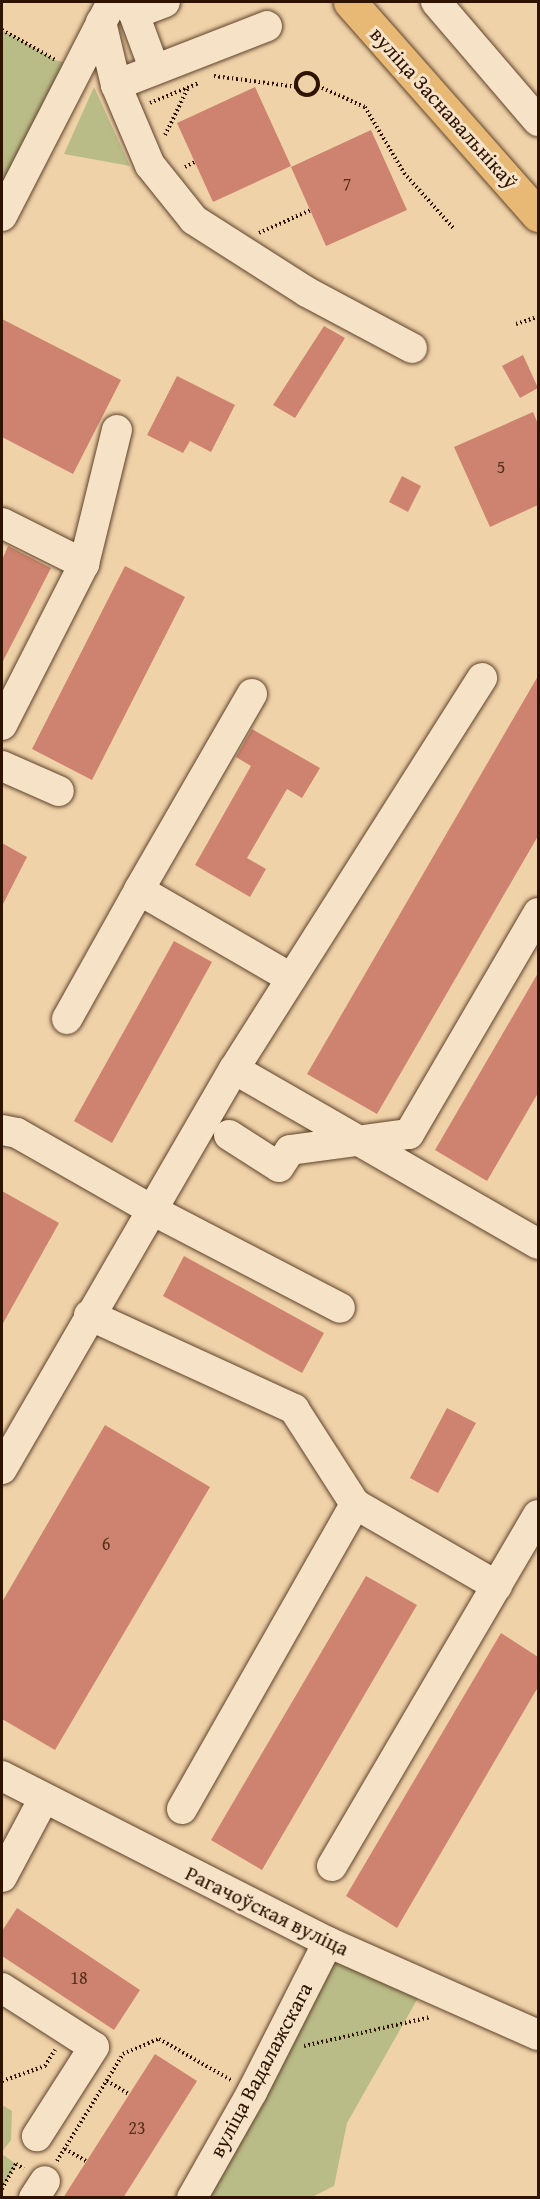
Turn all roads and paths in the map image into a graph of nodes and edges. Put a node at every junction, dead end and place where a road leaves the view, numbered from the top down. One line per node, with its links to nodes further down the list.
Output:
1 (165, 2): 8 (street)
2 (350, 2): 16 (main road, вуліца Заснавальнікаў)
3 (436, 2): 13 (street)
4 (107, 12): 12 (street); 17 (street)
5 (267, 26): 8 (street)
6 (2, 30): 7 (path)
7 (60, 50)
8 (166, 64): 10 (path); 12 (street)
9 (318, 86): 11 (path); 11 (path); 18 (path)
10 (189, 87): 11 (path); 12 (path); 14 (path)
11 (297, 87)
12 (122, 99): 14 (street)
13 (538, 121)
14 (150, 165): 19 (street)
15 (311, 210): 19 (path)
16 (538, 215)
17 (2, 216)
18 (454, 229)
19 (237, 247): 22 (street)
20 (538, 317): 21 (path)
21 (516, 324)
22 (412, 348)
23 (117, 430): 25 (street)
24 (2, 523): 25 (street)
25 (84, 564): 28 (street)
26 (482, 678): 33 (street)
27 (252, 694): 31 (street)
28 (2, 725)
29 (2, 766): 30 (street)
30 (59, 791)
31 (139, 890): 33 (street); 34 (street)
32 (538, 913): 38 (street)
33 (291, 978): 35 (street)
34 (67, 1019)
35 (234, 1069): 38 (street); 39 (street)
36 (2, 1130): 39 (street)
37 (229, 1136): 38 (street)
38 (362, 1141): 40 (street)
39 (150, 1209): 41 (street); 42 (street)
40 (535, 1233)
41 (340, 1308)
42 (89, 1315): 43 (street); 44 (street)
43 (2, 1469)
44 (355, 1504): 46 (street); 49 (street)
45 (538, 1515): 46 (street)
46 (497, 1586): 50 (street)
47 (2, 1776): 48 (street, Рагачоўская вуліца)
48 (43, 1800): 51 (street); 52 (street, Рагачоўская вуліца)
49 (182, 1809)
50 (332, 1866)
51 (2, 1876)
52 (328, 1942): 56 (street, Рагачоўская вуліца); 60 (street, вуліца Вадалажскага)
53 (2, 1988): 55 (street)
54 (434, 2016): 57 (path)
55 (68, 2030): 58 (path); 62 (street)
56 (538, 2035)
57 (297, 2047)
58 (2, 2081)
59 (106, 2081): 60 (path); 61 (path); 63 (path)
60 (252, 2092): 66 (street, вуліца Вадалажскага)
61 (129, 2094)
62 (37, 2136)
63 (65, 2149): 64 (path); 65 (path)
64 (86, 2161)
65 (39, 2189)
66 (192, 2198)

